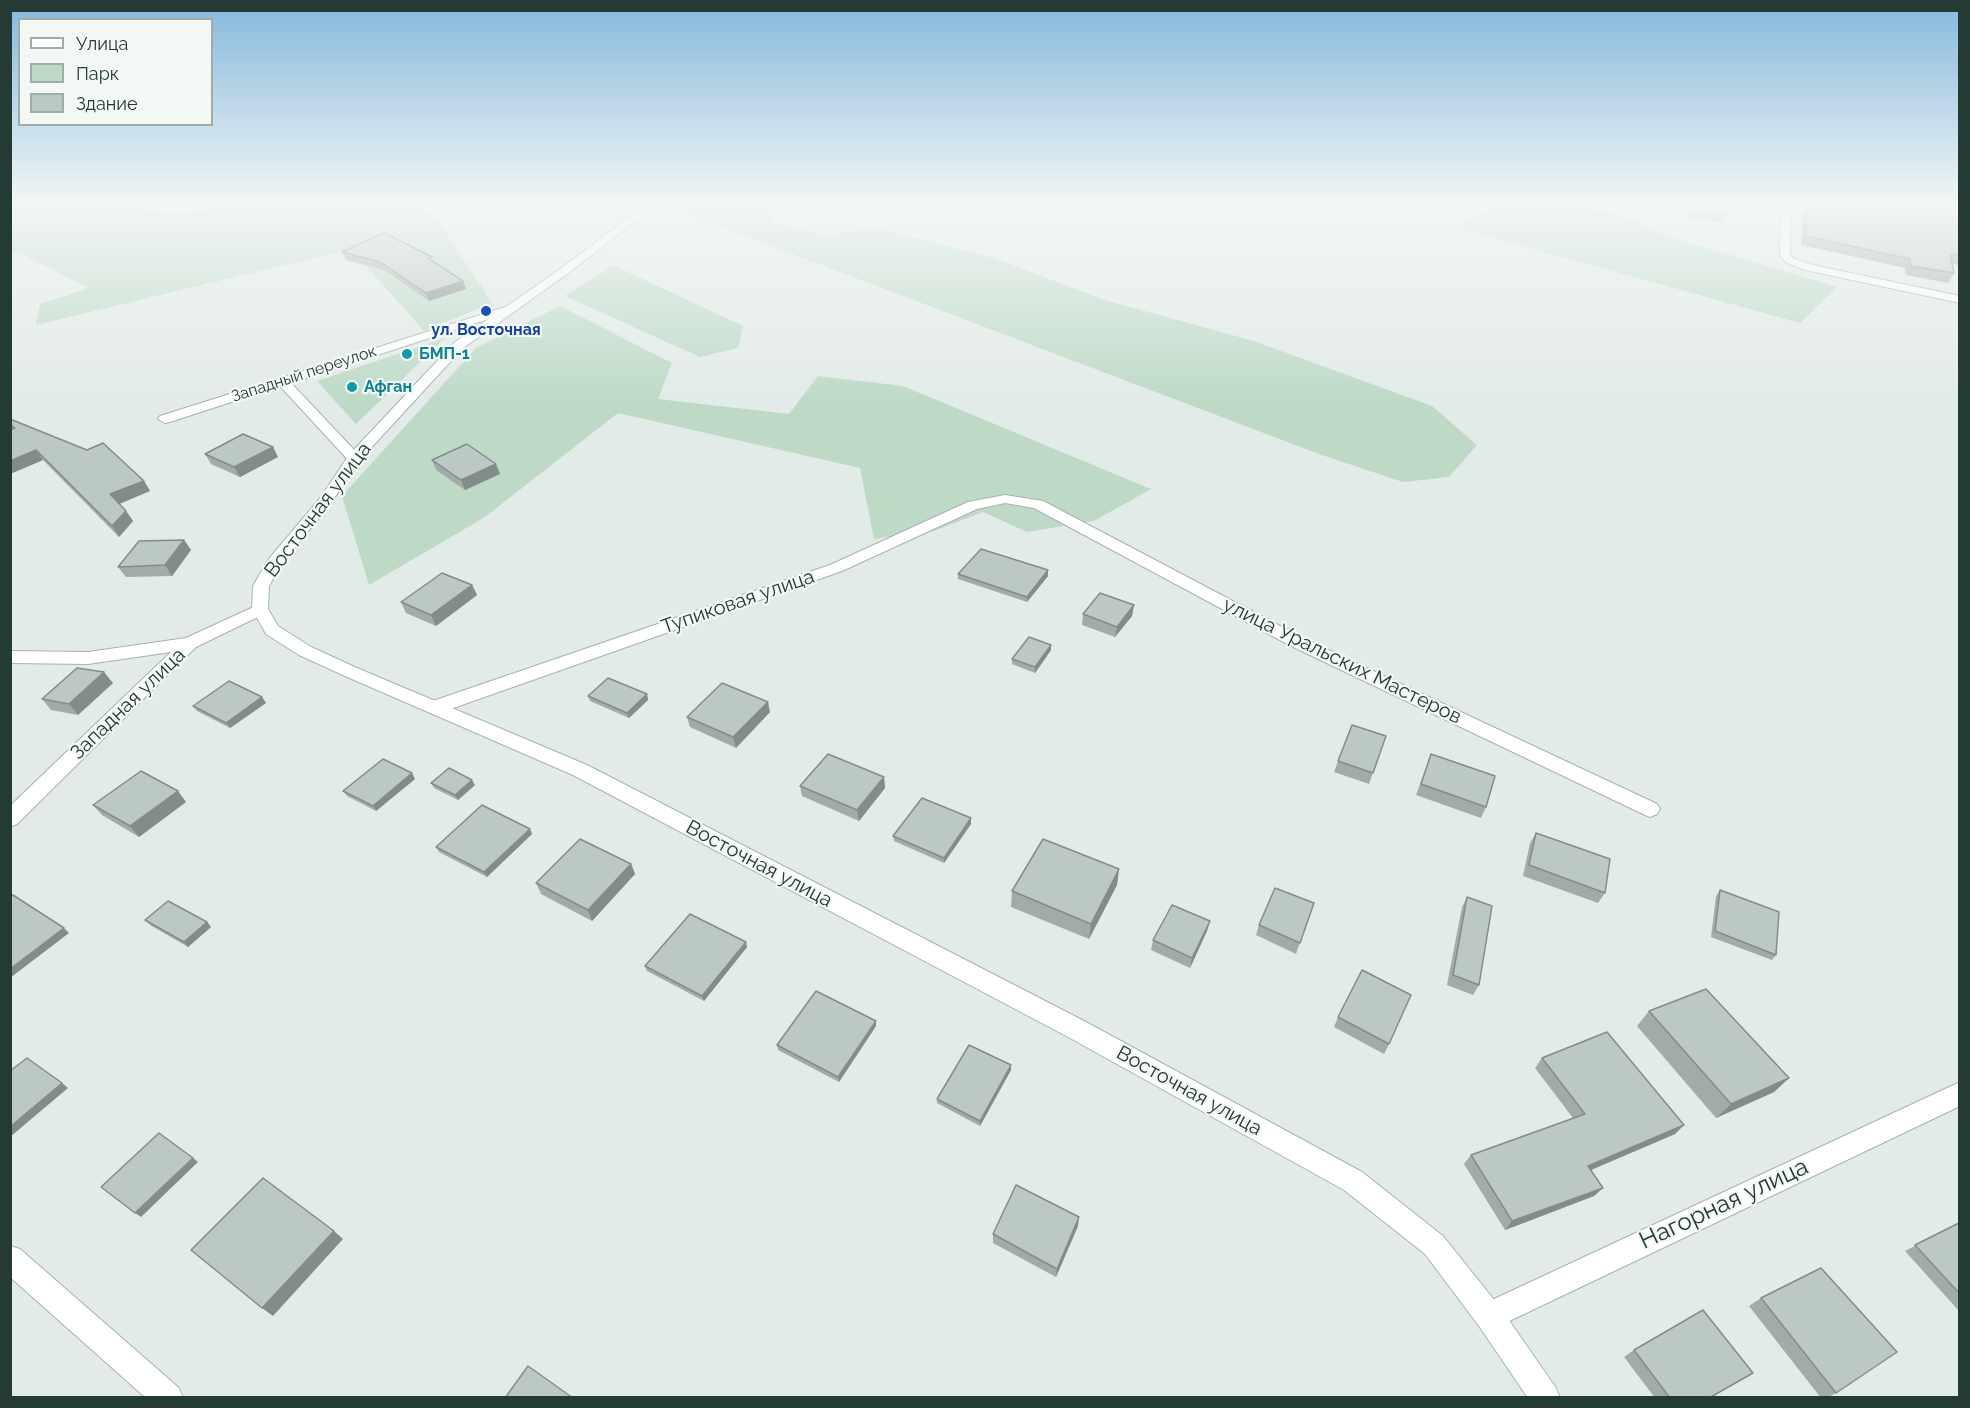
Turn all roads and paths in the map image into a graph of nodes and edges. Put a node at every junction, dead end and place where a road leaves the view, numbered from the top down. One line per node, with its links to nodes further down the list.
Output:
1 (567, 269): 4 (street, Восточная улица)
2 (1813, 269): 3 (street)
3 (1959, 300)
4 (512, 308): 5 (street, Западный переулок); 7 (street, Восточная улица)
5 (282, 381): 6 (street, Западный переулок); 7 (street)
6 (165, 419)
7 (354, 458): 9 (street, Восточная улица)
8 (1038, 504): 12 (street, Тупиковая улица); 13 (street, улица Уральских Мастеров)
9 (260, 609): 10 (street, Западная улица); 12 (street, Восточная улица)
10 (190, 643): 11 (street); 14 (street, Западная улица)
11 (10, 657)
12 (436, 707): 17 (street, Восточная улица)
13 (1650, 809)
14 (10, 819)
15 (1959, 1093): 17 (street, Нагорная улица)
16 (10, 1259): 18 (street)
17 (1489, 1316): 19 (street, Восточная улица)
18 (169, 1398)
19 (1546, 1398)

